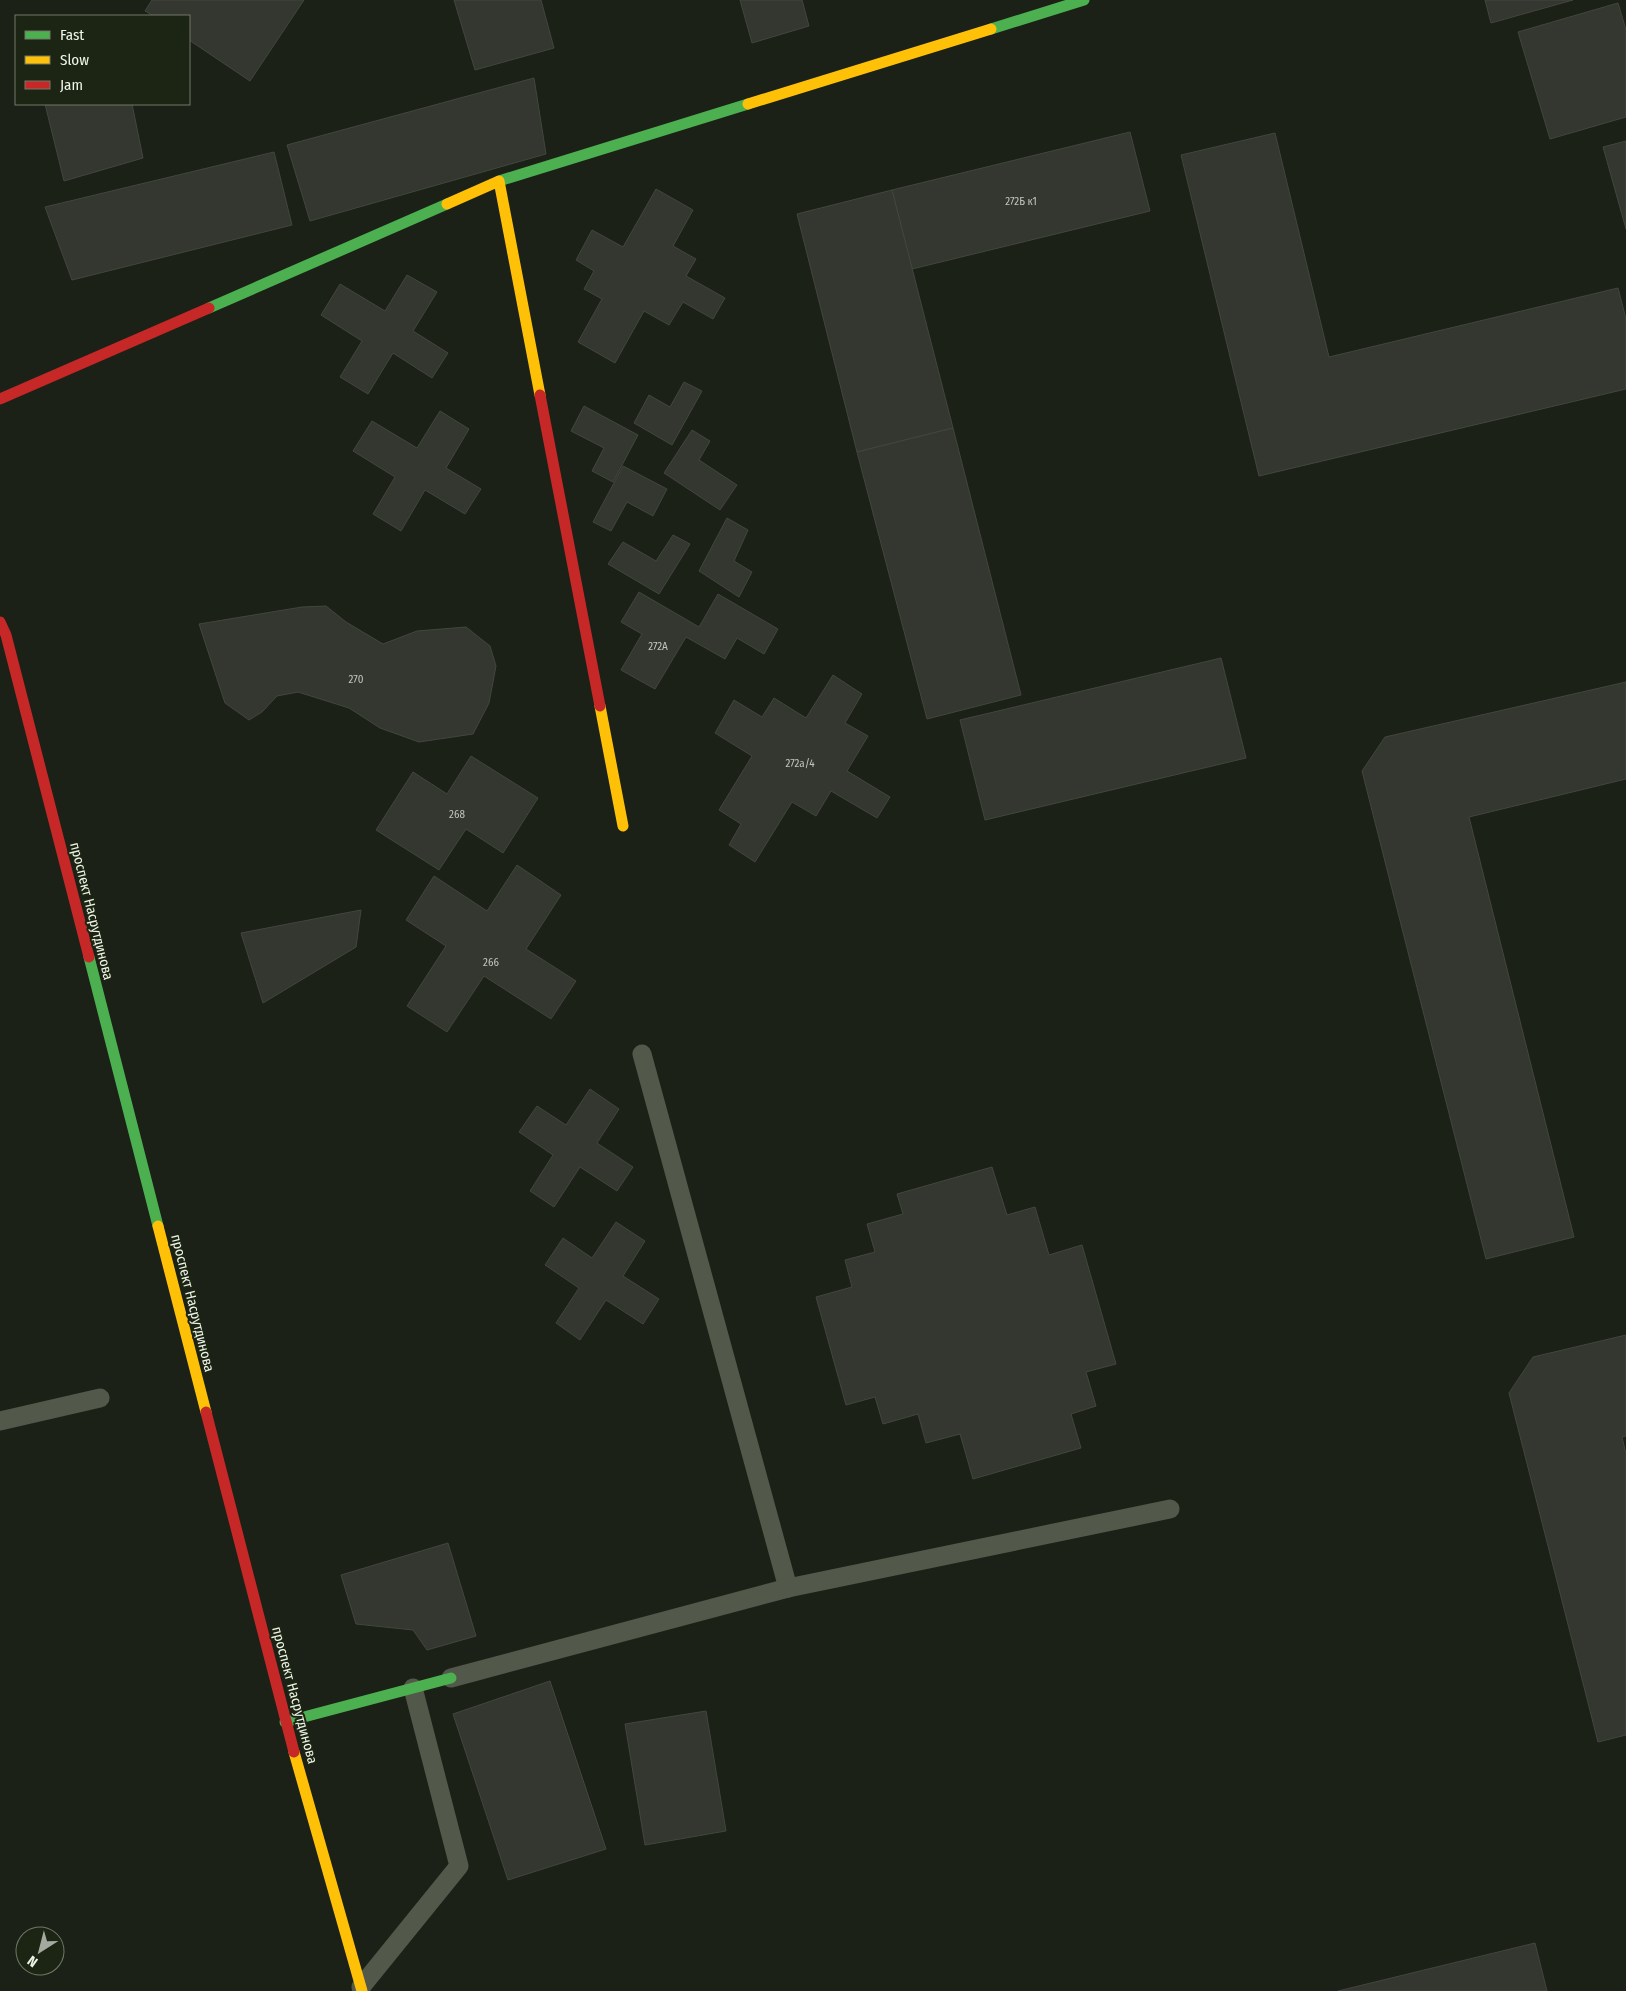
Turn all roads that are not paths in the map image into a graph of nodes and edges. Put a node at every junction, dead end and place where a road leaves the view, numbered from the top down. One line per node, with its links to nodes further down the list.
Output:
1 (1084, 0): 2 (street)
2 (499, 180): 3 (street); 5 (street)
3 (0, 399)
4 (0, 622): 13 (street, проспект Насрутдинова)
5 (623, 826)
6 (642, 1054): 10 (lane)
7 (100, 1398): 8 (lane)
8 (0, 1420)
9 (1170, 1510): 10 (lane)
10 (788, 1588): 11 (lane)
11 (451, 1678): 12 (street)
12 (413, 1688): 13 (street); 14 (lane)
13 (285, 1722): 14 (street, проспект Насрутдинова)
14 (361, 1989)

